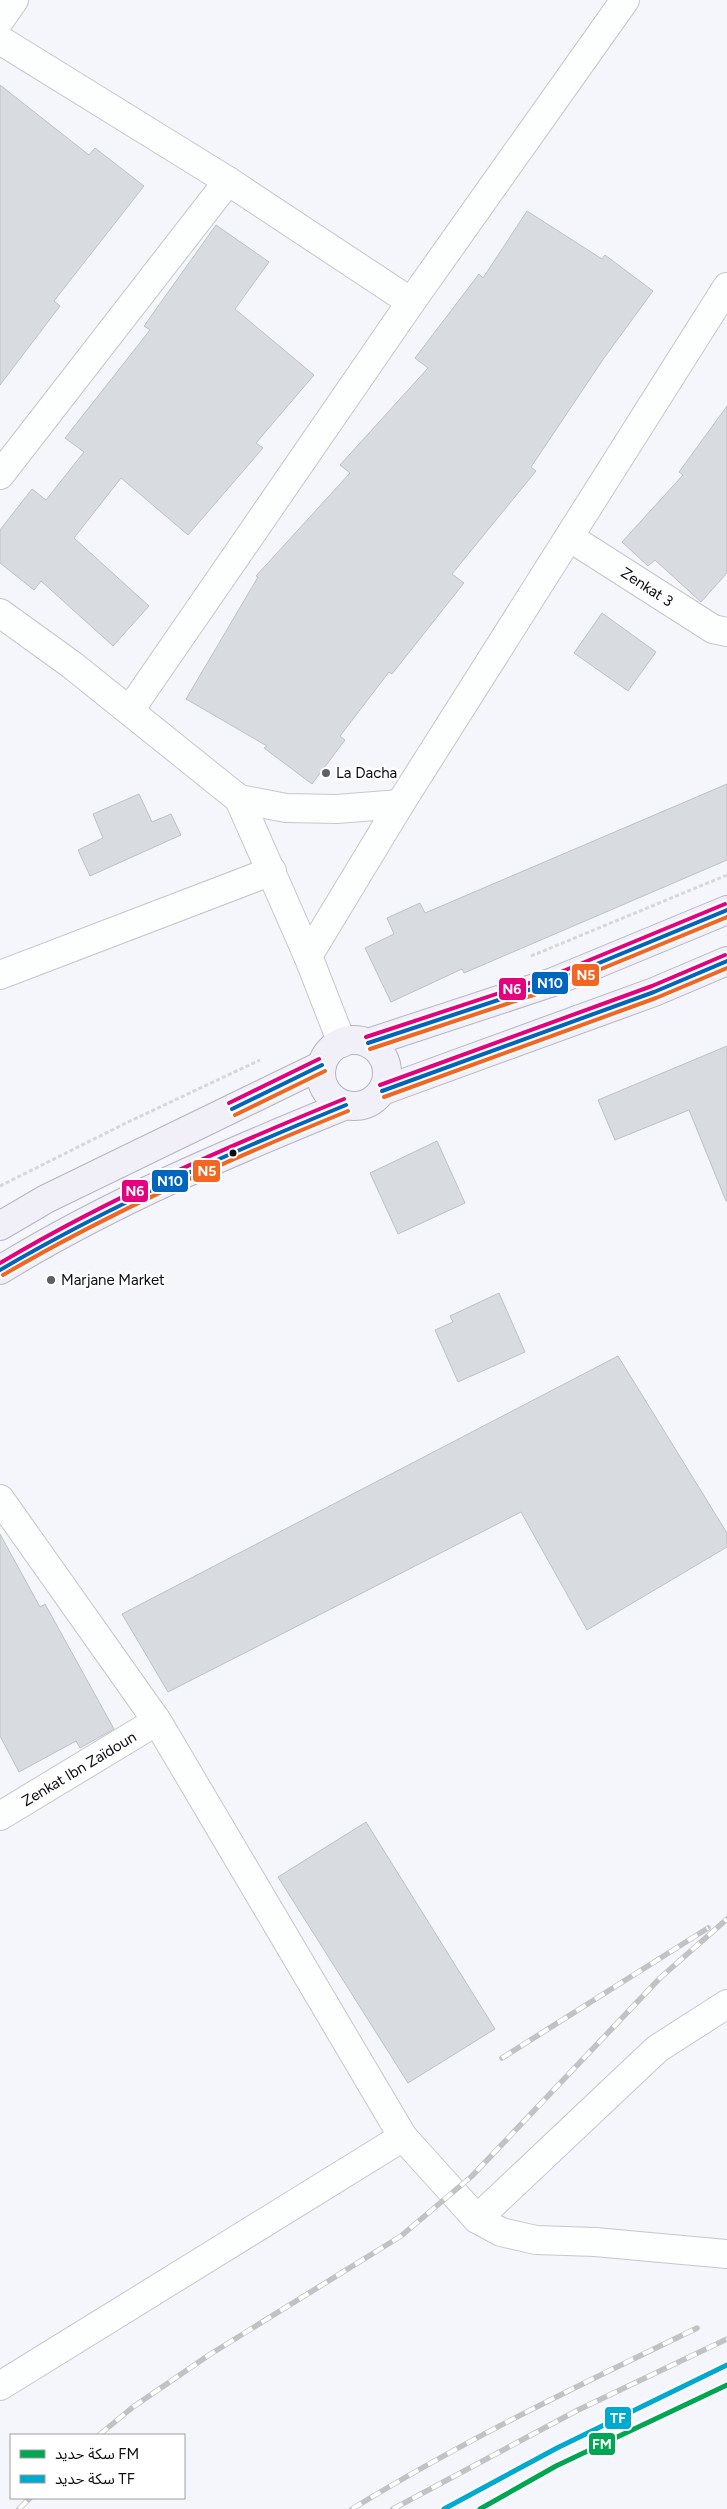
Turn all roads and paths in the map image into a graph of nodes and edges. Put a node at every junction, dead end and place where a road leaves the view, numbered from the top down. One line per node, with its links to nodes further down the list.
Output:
1 (14, 0): 3 (street)
2 (625, 0): 7 (street)
3 (0, 20)
4 (0, 40): 5 (street)
5 (228, 181): 7 (street); 8 (street)
6 (727, 287): 9 (street)
7 (411, 302): 12 (street)
8 (0, 474)
9 (569, 537): 11 (street, Zenkat 3); 14 (street)
10 (0, 613): 12 (street)
11 (727, 632)
12 (130, 710): 13 (street)
13 (239, 799): 14 (street); 15 (street)
14 (400, 804): 18 (street)
15 (272, 871): 18 (street); 21 (street)
16 (727, 875): 19 (path)
17 (727, 910): 22 (main road)
18 (308, 956): 22 (street)
19 (528, 958)
20 (727, 961): 25 (main road)
21 (0, 975)
22 (355, 1043): 24 (main road); 25 (main road)
23 (268, 1056): 27 (path)
24 (322, 1065): 26 (main road); 28 (main road)
25 (382, 1091): 26 (main road)
26 (346, 1105): 29 (main road)
27 (0, 1186)
28 (0, 1226)
29 (0, 1270)
30 (0, 1499): 31 (street)
31 (157, 1721): 32 (street, Zenkat Ibn Zaïdoun); 34 (street)
32 (0, 1816)
33 (727, 2004): 35 (street)
34 (403, 2137): 35 (street); 37 (street)
35 (477, 2218): 36 (street)
36 (727, 2254)
37 (0, 2386)

